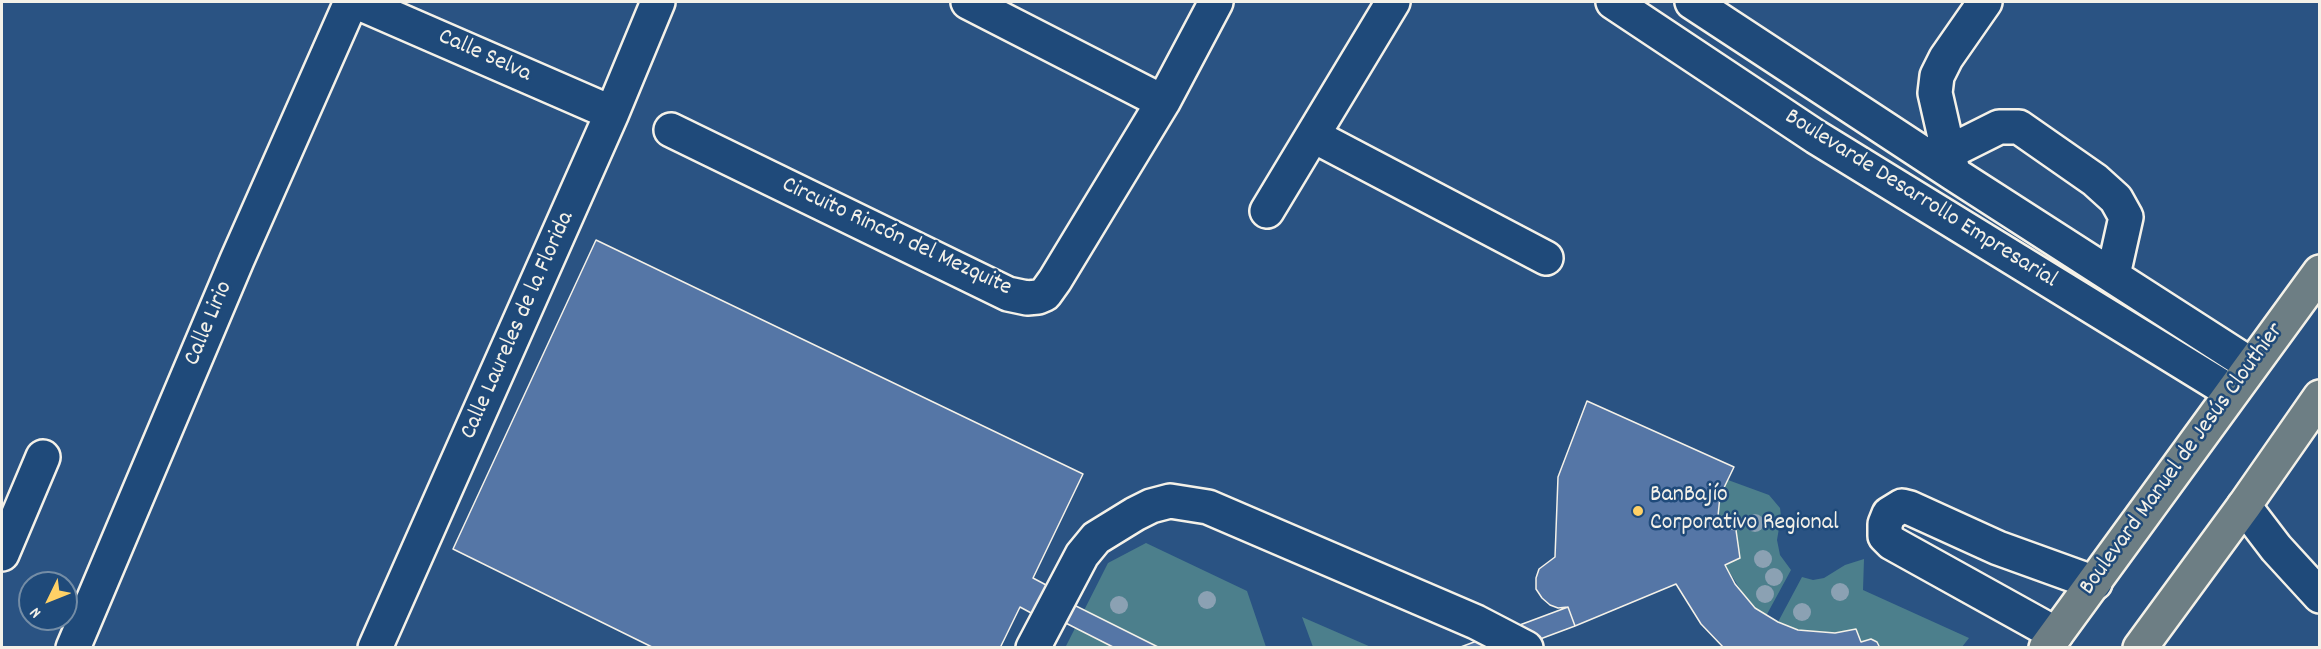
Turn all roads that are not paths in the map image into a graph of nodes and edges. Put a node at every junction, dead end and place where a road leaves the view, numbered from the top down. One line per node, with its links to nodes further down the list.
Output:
1 (351, 2): 30 (street, Calle Lirio)
2 (357, 2): 12 (street, Calle Selva)
3 (658, 2): 12 (street, Calle Laureles de la Florida)
4 (968, 2): 11 (street)
5 (1216, 2): 11 (street, Circuito Rincón del Mezquite)
6 (1393, 2): 14 (street)
7 (1613, 2): 15 (street, Boulevarde Desarrollo Empresarial)
8 (1692, 2): 10 (street, Boulevarde Desarrollo Empresarial)
9 (1985, 2): 16 (street)
10 (1843, 100): 15 (street); 16 (street, Boulevarde Desarrollo Empresarial)
11 (1163, 102): 13 (street, Circuito Rincón del Mezquite)
12 (612, 113): 31 (street, Calle Laureles de la Florida)
13 (671, 130)
14 (1314, 136): 17 (street); 18 (street)
15 (1816, 137): 22 (street, Boulevarde Desarrollo Empresarial)
16 (1951, 163): 20 (street, Boulevarde Desarrollo Empresarial); 20 (street)
17 (1267, 211)
18 (1546, 258)
19 (2319, 272): 21 (main road, Boulevard Manuel de Jesús Clouthier)
20 (2113, 275): 21 (street, Boulevarde Desarrollo Empresarial)
21 (2252, 364): 22 (main road, Boulevard Manuel de Jesús Clouthier)
22 (2231, 392): 27 (main road, Boulevard Manuel de Jesús Clouthier)
23 (2319, 397): 25 (main road)
24 (43, 457): 26 (street)
25 (2244, 506): 28 (street); 34 (main road)
26 (2, 554)
27 (2095, 583): 29 (main road, Boulevard Manuel de Jesús Clouthier); 29 (street)
28 (2319, 596)
29 (2051, 641)
30 (73, 648)
31 (375, 648)
32 (1033, 648): 33 (street)
33 (1526, 648)
34 (2140, 648)

